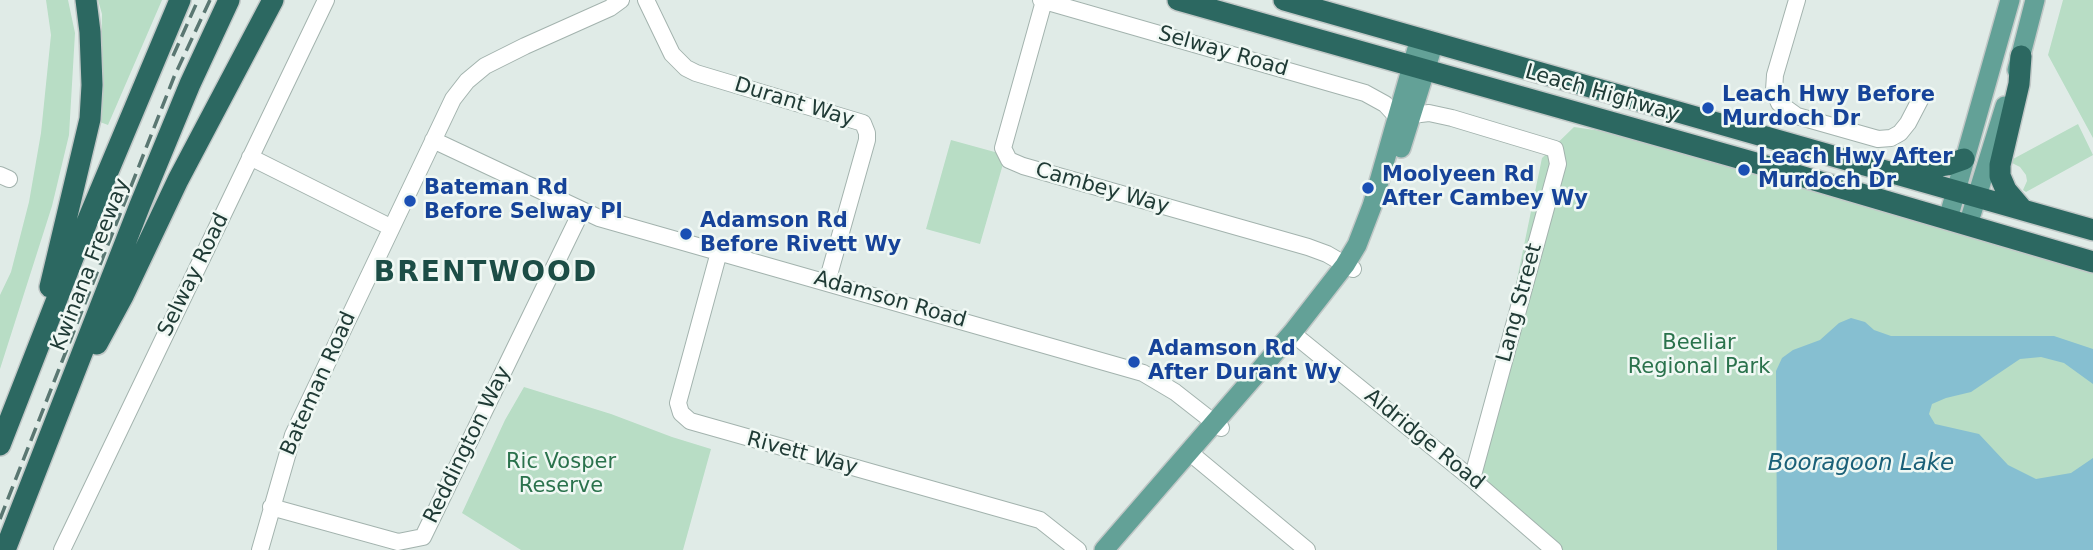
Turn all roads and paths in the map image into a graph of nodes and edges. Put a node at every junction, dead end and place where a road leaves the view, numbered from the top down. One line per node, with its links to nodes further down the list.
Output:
1 (86, 0): 38 (highway)
2 (180, 0): 38 (highway, Kwinana Freeway)
3 (229, 0): 39 (highway, Kwinana Freeway)
4 (273, 0): 39 (highway)
5 (326, 0): 21 (street, Selway Road)
6 (621, 0): 20 (street, Bateman Road)
7 (646, 0): 36 (street, Durant Way)
8 (1042, 0): 18 (street, Selway Road); 35 (street, Cambey Way)
9 (1178, 0): 16 (highway, Leach Highway)
10 (1797, 0): 17 (street)
11 (2010, 0): 22 (main road)
12 (2035, 0): 15 (main road)
13 (1289, 1): 14 (highway, Leach Highway)
14 (1427, 40): 16 (main road); 19 (highway, Leach Highway)
15 (2021, 56): 26 (main road); 27 (highway)
16 (1419, 68): 18 (main road); 23 (highway, Leach Highway)
17 (1921, 98)
18 (1405, 116): 35 (main road); 43 (street, Lang Street)
19 (1763, 135): 23 (highway); 24 (highway, Leach Highway)
20 (433, 140): 28 (street, Adamson Road); 31 (street, Bateman Road)
21 (250, 158): 31 (street); 46 (street, Selway Road)
22 (1964, 159): 24 (highway); 25 (main road)
23 (1756, 163): 29 (highway, Leach Highway)
24 (1895, 173): 25 (highway, Leach Highway)
25 (1955, 191): 26 (highway, Leach Highway); 29 (main road)
26 (1977, 197): 27 (highway, Leach Highway); 30 (main road)
27 (2023, 210): 32 (highway, Leach Highway)
28 (581, 212): 33 (street, Adamson Road); 44 (street, Reddington Way)
29 (1948, 219): 30 (highway, Leach Highway)
30 (1968, 225): 34 (highway, Leach Highway)
31 (390, 227): 44 (street, Bateman Road)
32 (2093, 230)
33 (719, 252): 36 (street, Adamson Road); 48 (street, Rivett Way)
34 (2093, 262)
35 (1349, 267): 37 (main road)
36 (827, 282): 40 (street, Adamson Road)
37 (1295, 335): 40 (main road); 43 (street, Aldridge Road)
38 (33, 361): 41 (highway, Kwinana Freeway)
39 (63, 404): 45 (highway, Kwinana Freeway)
40 (1218, 425): 42 (main road)
41 (0, 445)
42 (1192, 454): 49 (main road); 50 (main road); 51 (street)
43 (1472, 479): 52 (street, Aldridge Road)
44 (271, 507): 47 (street, Bateman Road)
45 (5, 550)
46 (62, 550)
47 (260, 550)
48 (1077, 550)
49 (1104, 550)
50 (1116, 550)
51 (1307, 550)
52 (1554, 550)

